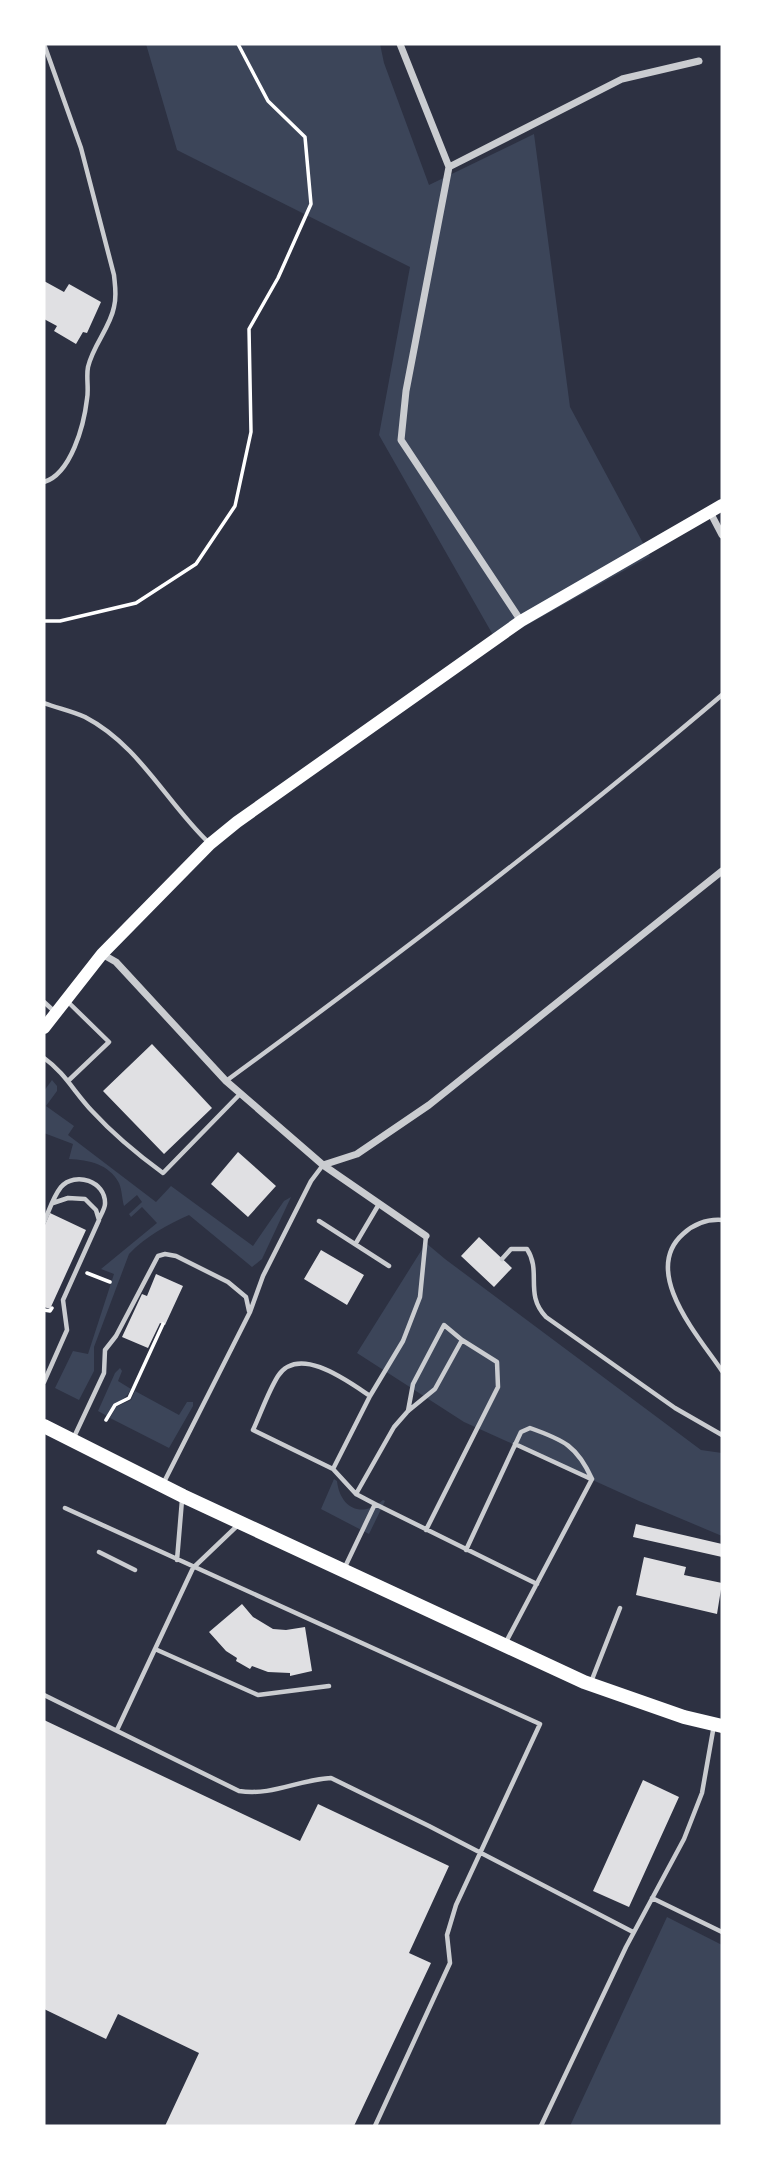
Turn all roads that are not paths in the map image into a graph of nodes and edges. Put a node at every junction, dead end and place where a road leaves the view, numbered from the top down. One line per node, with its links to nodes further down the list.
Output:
1 (44, 44): 5 (lane)
2 (400, 44): 4 (street)
3 (699, 61): 4 (street)
4 (449, 167): 9 (street)
5 (44, 482)
6 (722, 505): 7 (main road)
7 (710, 512): 8 (street); 9 (main road)
8 (722, 535)
9 (521, 621): 12 (main road)
10 (722, 695): 21 (lane)
11 (44, 703): 12 (lane)
12 (210, 844): 14 (main road)
13 (722, 871): 23 (street)
14 (102, 954): 15 (main road); 21 (street)
15 (66, 1000): 17 (main road); 20 (lane)
16 (44, 1002): 17 (lane)
17 (55, 1013): 18 (main road)
18 (44, 1028)
19 (44, 1058): 20 (lane)
20 (68, 1081): 22 (lane)
21 (226, 1081): 22 (street)
22 (241, 1093): 23 (street)
23 (323, 1166): 25 (street); 34 (lane)
24 (53, 1203): 26 (lane); 26 (lane); 29 (lane)
25 (379, 1204): 30 (street); 31 (lane)
26 (99, 1220): 37 (lane)
27 (722, 1220): 36 (lane)
28 (319, 1221): 31 (lane)
29 (44, 1222)
30 (426, 1236): 38 (lane)
31 (356, 1243): 33 (lane)
32 (502, 1259): 41 (lane)
33 (389, 1266)
34 (250, 1312): 42 (lane); 46 (lane)
35 (463, 1340): 39 (lane); 39 (lane); 52 (lane)
36 (722, 1371)
37 (44, 1382)
38 (370, 1396): 44 (lane); 44 (lane)
39 (408, 1411): 47 (lane)
40 (45, 1431): 42 (highway)
41 (722, 1435)
42 (72, 1440): 46 (highway)
43 (514, 1444): 45 (lane); 45 (lane); 53 (lane)
44 (333, 1469): 47 (lane)
45 (592, 1479): 59 (lane)
46 (163, 1485): 48 (highway)
47 (356, 1494): 49 (lane)
48 (183, 1496): 51 (highway); 55 (lane)
49 (375, 1504): 52 (lane); 57 (lane)
50 (65, 1508): 55 (lane)
51 (242, 1522): 56 (lane); 57 (highway)
52 (426, 1530): 53 (lane)
53 (466, 1550): 59 (lane)
54 (99, 1552): 58 (lane)
55 (177, 1560): 56 (lane)
56 (193, 1568): 62 (lane); 68 (lane)
57 (343, 1569): 61 (highway)
58 (135, 1570)
59 (537, 1584): 61 (lane)
60 (620, 1608): 63 (lane)
61 (504, 1646): 63 (highway)
62 (155, 1649): 64 (lane); 67 (lane)
63 (590, 1684): 66 (highway)
64 (329, 1686)
65 (44, 1695): 67 (lane)
66 (718, 1725): 69 (lane)
67 (117, 1730): 68 (lane)
68 (480, 1853): 70 (lane); 72 (lane)
69 (652, 1898): 70 (lane); 71 (lane)
70 (633, 1932): 73 (lane)
71 (722, 1932)
72 (375, 2126)
73 (541, 2126)

